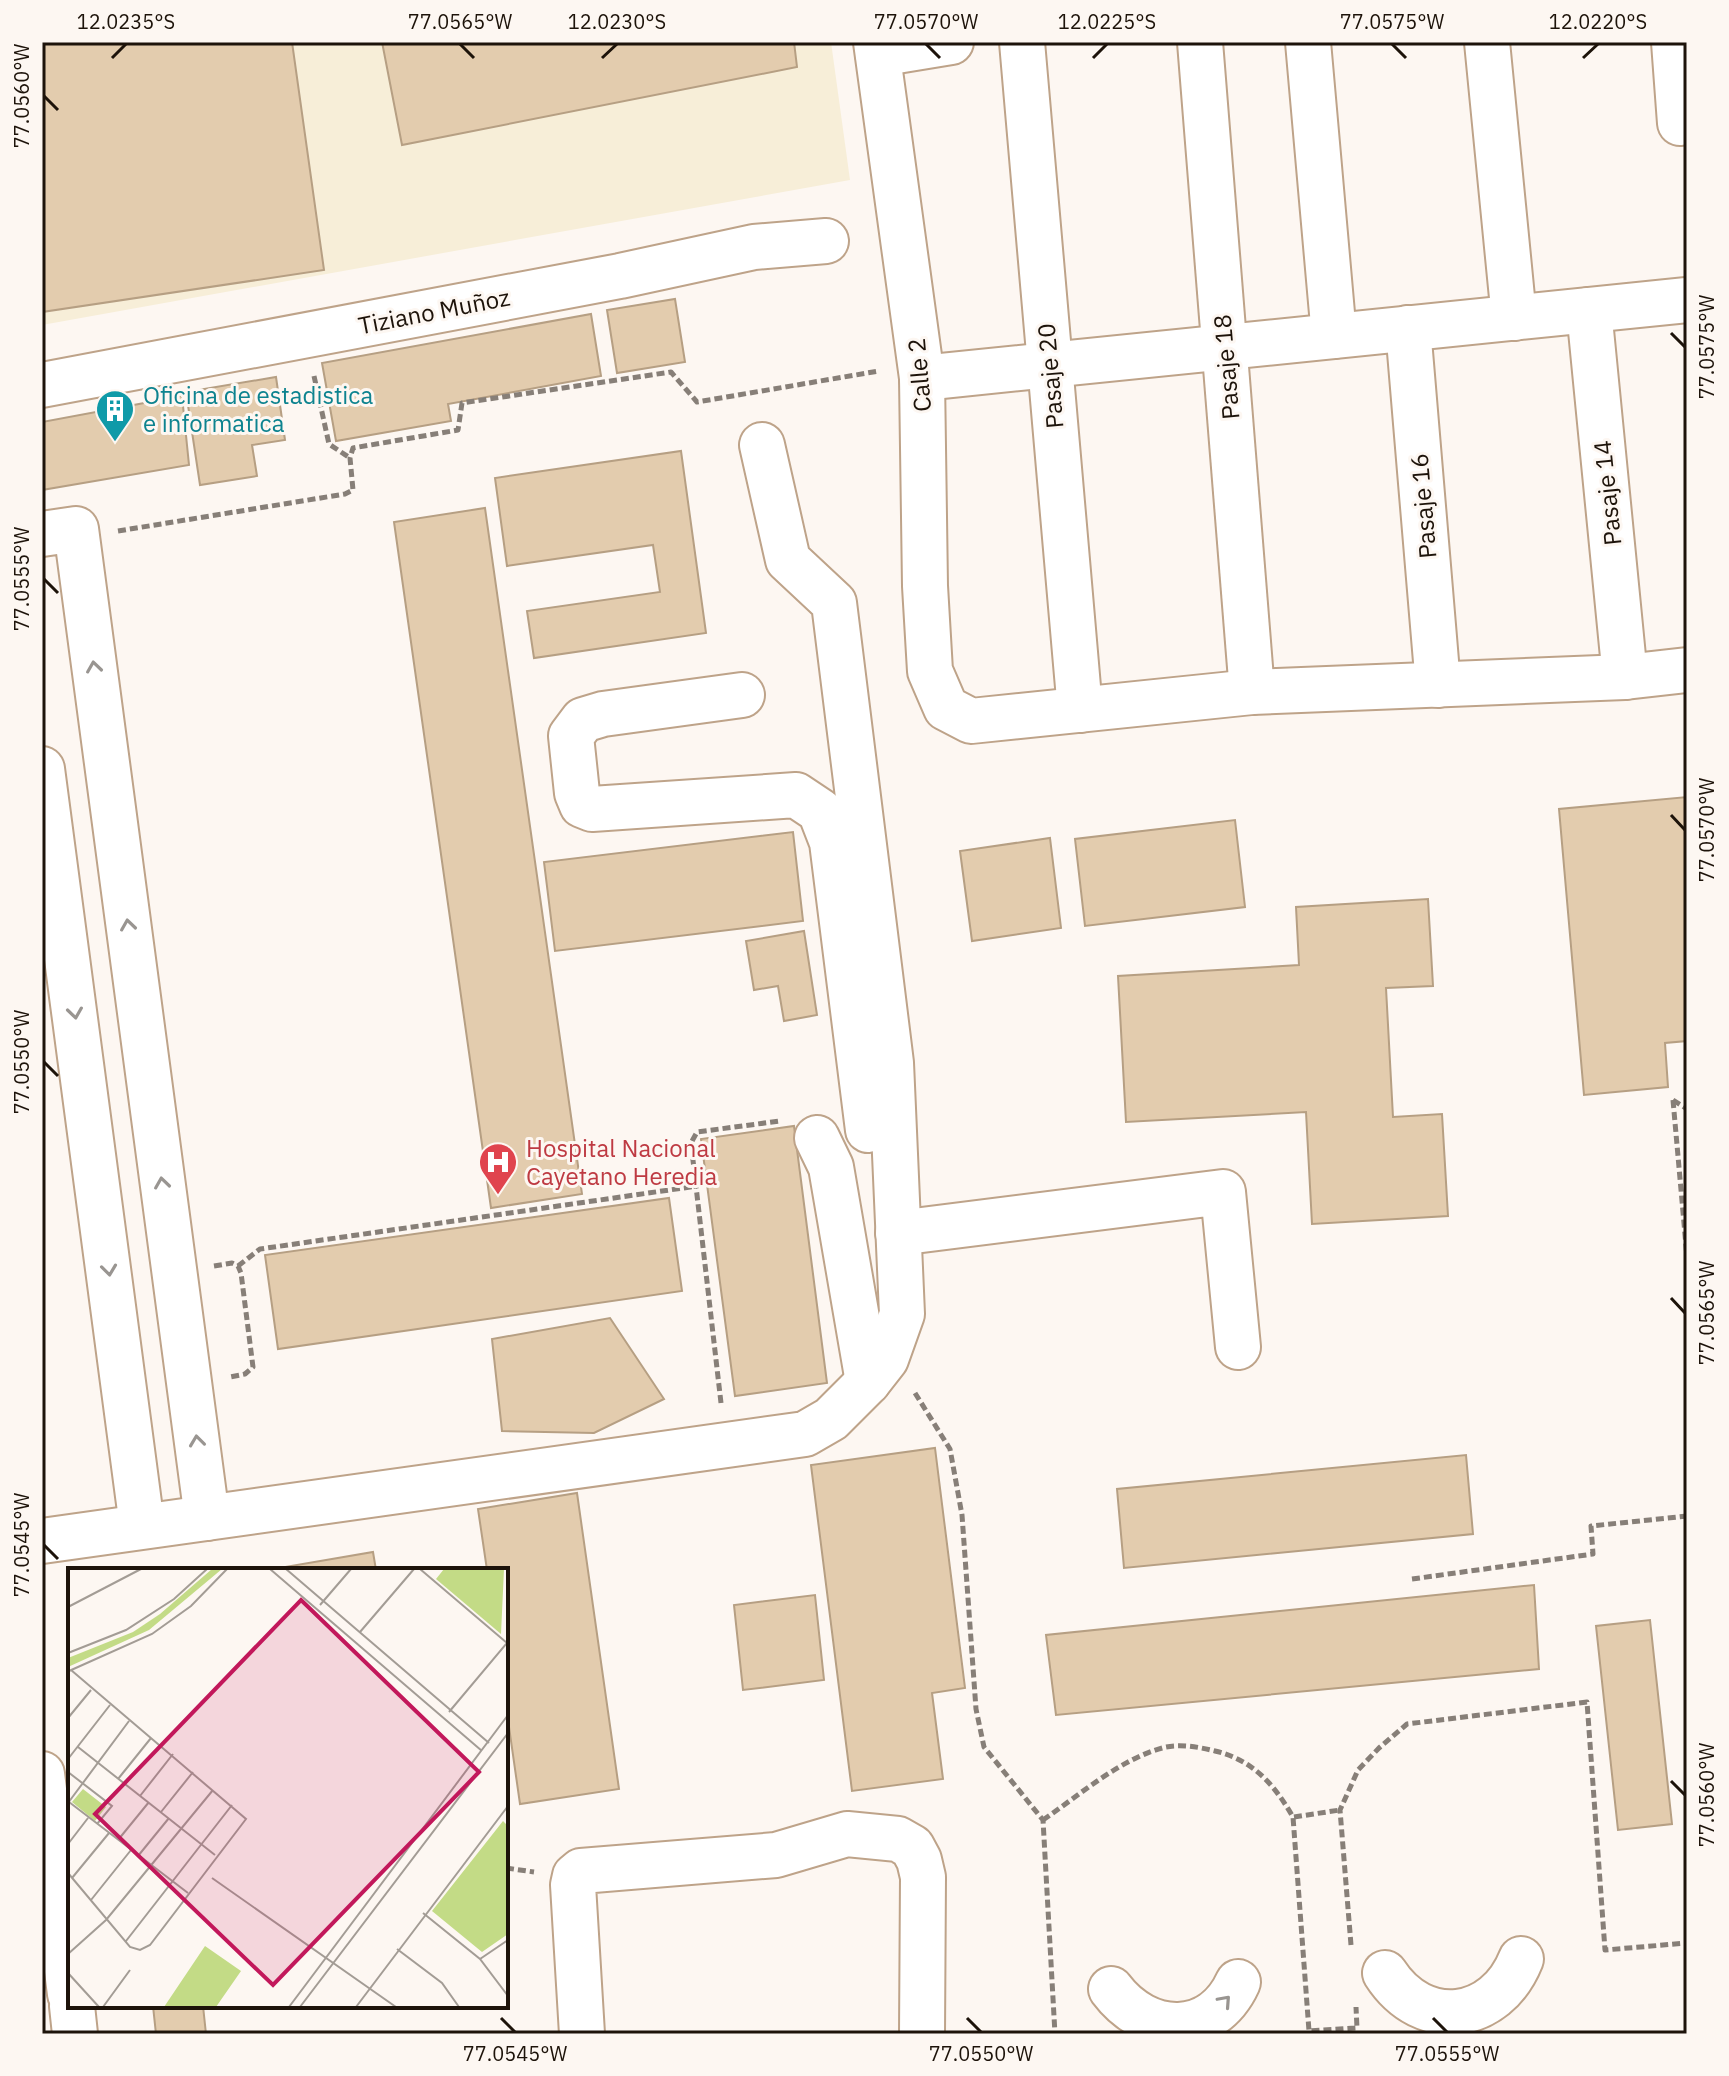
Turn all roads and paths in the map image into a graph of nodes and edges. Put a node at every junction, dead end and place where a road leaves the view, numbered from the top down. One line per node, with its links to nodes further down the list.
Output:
1 (951, 42): 7 (street)
2 (1022, 42): 17 (street, Pasaje 20)
3 (1200, 42): 16 (street, Pasaje 18)
4 (1308, 42): 15 (street)
5 (1487, 42): 12 (street)
6 (1674, 42): 8 (street)
7 (877, 48): 18 (street, Calle 2)
8 (1687, 122)
9 (826, 241): 14 (street, Tiziano Muñoz)
10 (1687, 300): 11 (street)
11 (1589, 310): 12 (street); 24 (street, Pasaje 14)
12 (1514, 318): 13 (street)
13 (1408, 328): 15 (street); 25 (street, Pasaje 16)
14 (305, 335): 19 (street, Tiziano Muñoz); 21 (path)
15 (1334, 336): 16 (street)
16 (1225, 347): 17 (street); 26 (street, Pasaje 18)
17 (1049, 366): 18 (street); 28 (street, Pasaje 20)
18 (921, 371): 21 (path); 28 (street, Calle 2)
19 (42, 385)
20 (762, 445): 33 (street)
21 (350, 458): 22 (path)
22 (59, 536): 36 (street, one-way to 22)
23 (1687, 670): 24 (street)
24 (1625, 677): 25 (street)
25 (1438, 685): 26 (street)
26 (1252, 692): 28 (street)
27 (742, 695): 33 (street)
28 (1080, 710)
29 (42, 769): 43 (street, one-way to 43)
30 (1687, 1109): 34 (path)
31 (817, 1138): 32 (path); 38 (street)
32 (697, 1186): 35 (path); 40 (path)
33 (898, 1213): 37 (street); 38 (street)
34 (1687, 1257)
35 (238, 1266): 36 (path); 39 (path)
36 (175, 1274): 39 (street)
37 (1238, 1347)
38 (877, 1370): 40 (street); 49 (path)
39 (189, 1384): 42 (street, one-way to 39)
40 (726, 1445): 42 (street)
41 (1687, 1516): 45 (path)
42 (207, 1518): 43 (street)
43 (142, 1526): 44 (street)
44 (42, 1541)
45 (1412, 1579)
46 (42, 1774): 53 (street)
47 (1340, 1810): 48 (path); 50 (path); 52 (path)
48 (1293, 1817): 49 (path); 59 (path)
49 (1043, 1820): 63 (path)
50 (1687, 1943)
51 (1521, 1959): 57 (street)
52 (1364, 1973): 57 (street); 59 (path)
53 (68, 1978)
54 (1238, 1982): 58 (street, one-way to 54)
55 (1111, 1989): 58 (street)
56 (72, 2008): 60 (street)
57 (1469, 2022)
58 (1184, 2029)
59 (1330, 2032)
60 (75, 2034)
61 (582, 2034): 62 (street)
62 (922, 2034)
63 (1055, 2034)

